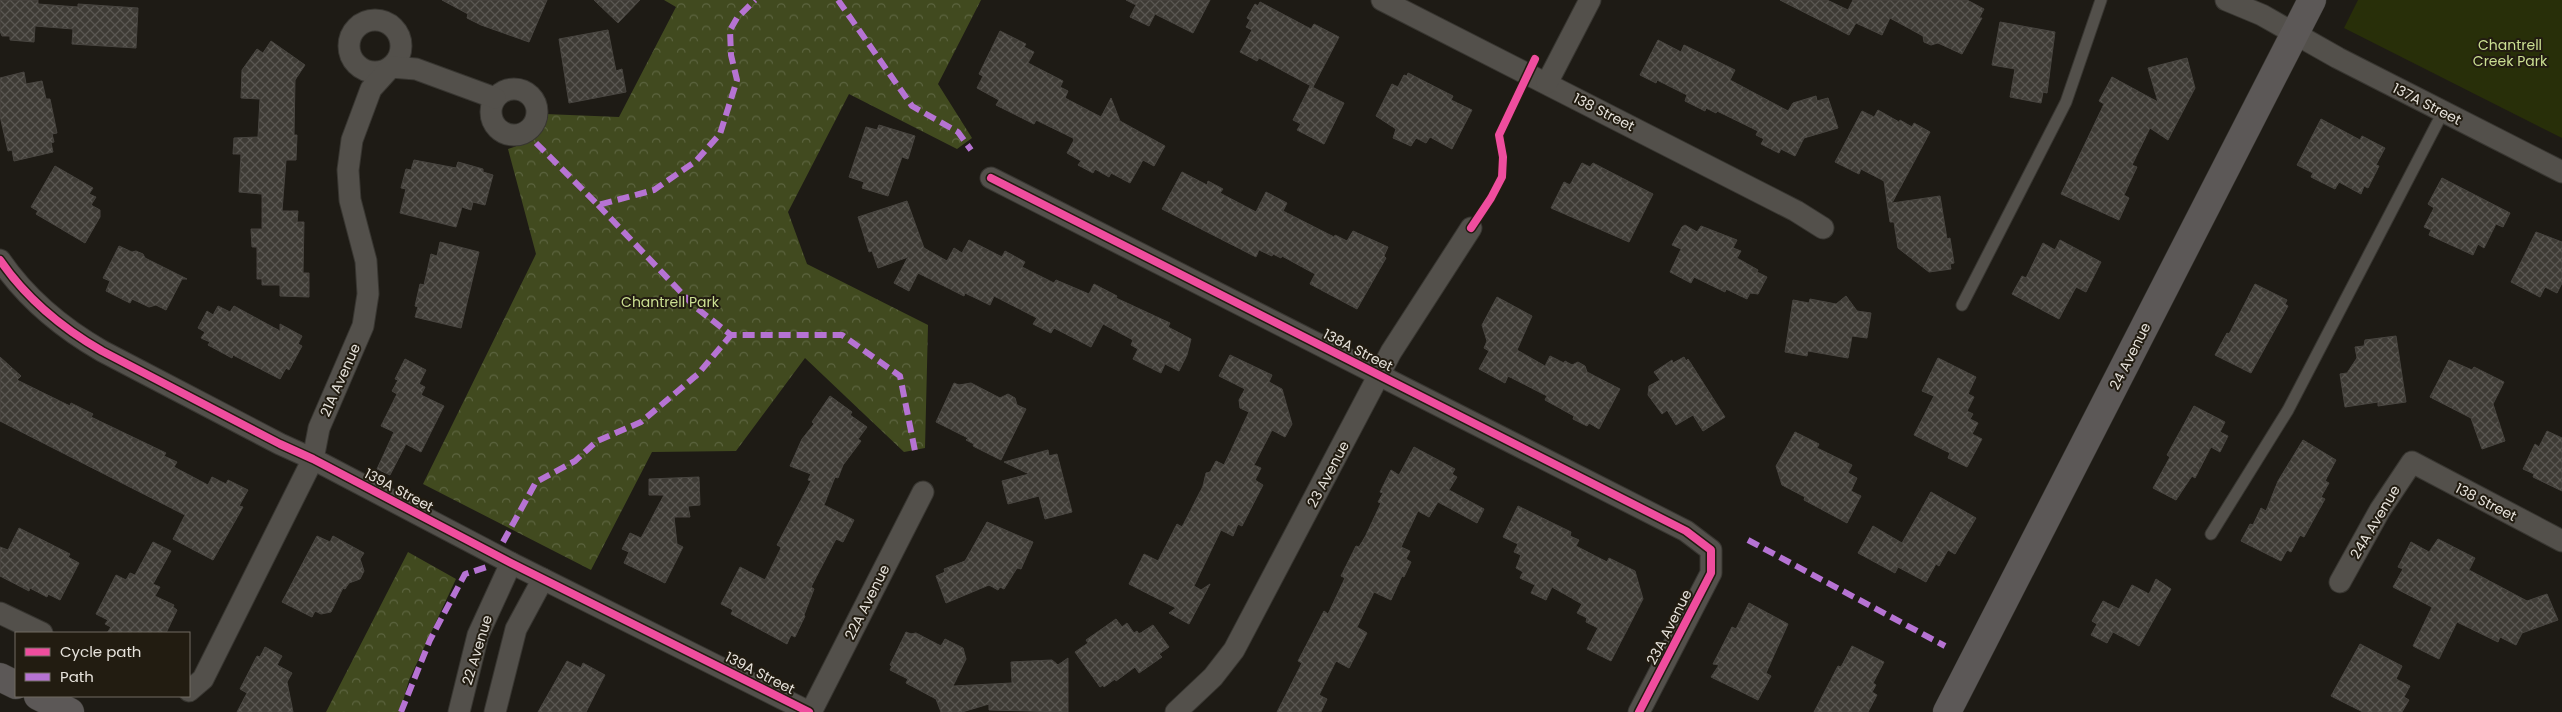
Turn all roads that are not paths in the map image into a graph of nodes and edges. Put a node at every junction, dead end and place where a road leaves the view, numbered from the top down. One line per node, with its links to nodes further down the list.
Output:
1 (1382, 0): 7 (street, 138 Street)
2 (1590, 0): 7 (street)
3 (2102, 0): 15 (lane)
4 (2226, 0): 6 (street, 137A Street)
5 (2312, 0): 6 (main road, 24 Avenue)
6 (2294, 33): 9 (street, 137A Street); 38 (main road, 24 Avenue)
7 (1547, 83): 13 (street, 138 Street)
8 (496, 98): 17 (street, 21A Avenue)
9 (2443, 112): 10 (street, 137A Street); 20 (lane)
10 (2562, 172)
11 (991, 178): 16 (street, 138A Street)
12 (1471, 228): 16 (street, 23 Avenue)
13 (1822, 228)
14 (0, 260): 17 (street, 139A Street)
15 (1962, 305)
16 (1379, 375): 22 (street, 138A Street); 36 (street, 23 Avenue)
17 (313, 459): 23 (street, 139A Street); 30 (street, 21A Avenue)
18 (2412, 462): 21 (street, 138 Street); 25 (street, 24A Avenue)
19 (923, 492): 35 (street, 22A Avenue)
20 (2211, 534)
21 (2562, 541)
22 (1711, 550): 37 (street, 23A Avenue)
23 (511, 563): 24 (street, 139A Street); 33 (street, 22 Avenue)
24 (543, 579): 34 (street); 35 (street, 139A Street)
25 (2340, 582)
26 (0, 613): 27 (street)
27 (40, 632)
28 (0, 677): 29 (main road)
29 (15, 684)
30 (196, 685)
31 (40, 697): 32 (main road)
32 (70, 712)
33 (459, 712)
34 (495, 712)
35 (810, 712)
36 (1176, 712)
37 (1639, 712)
38 (1947, 712)

